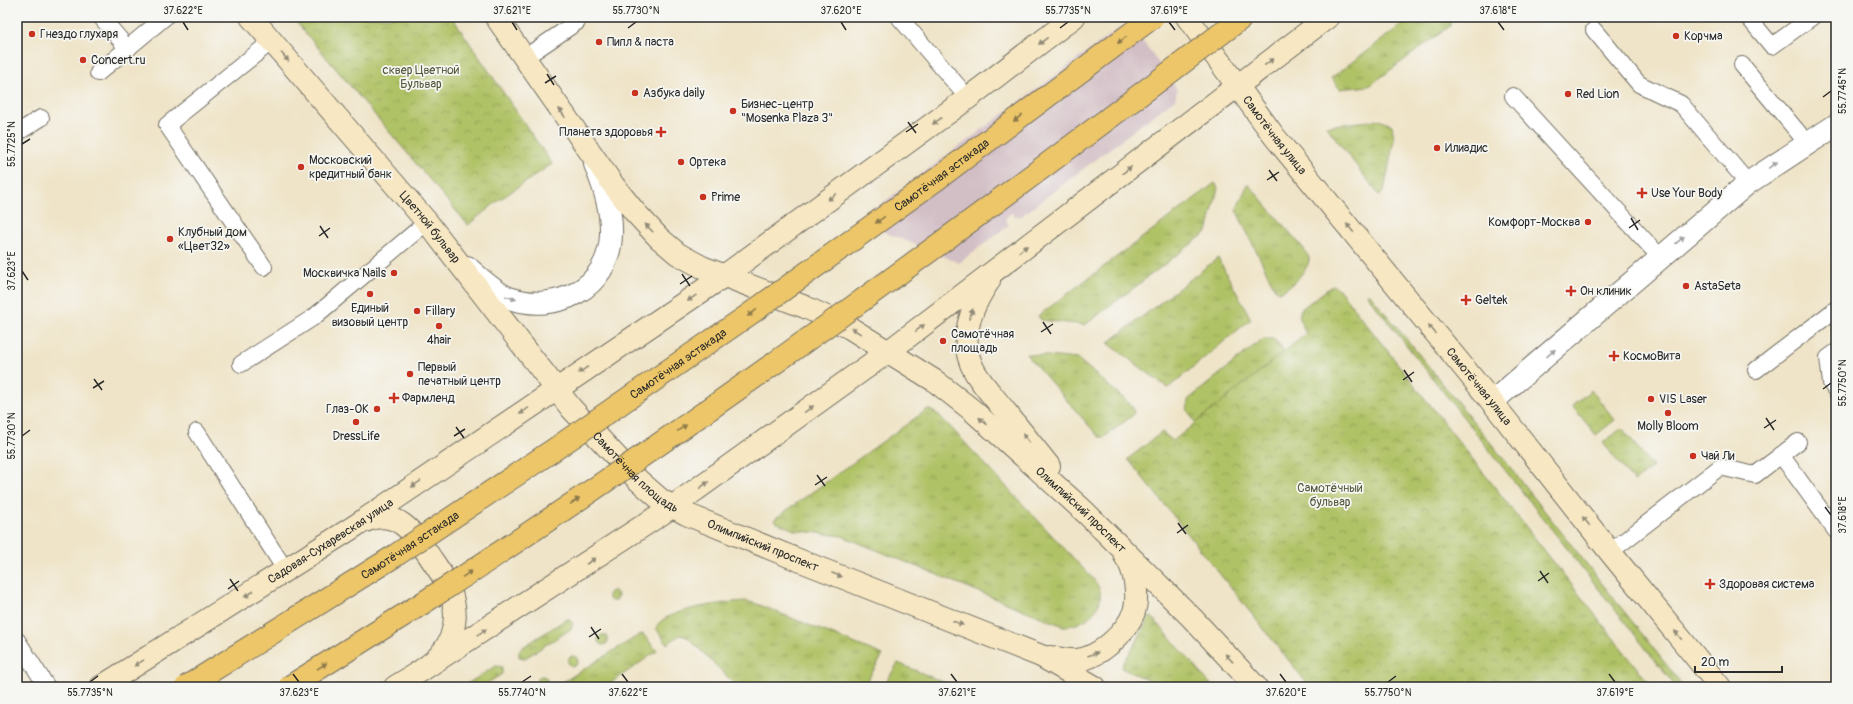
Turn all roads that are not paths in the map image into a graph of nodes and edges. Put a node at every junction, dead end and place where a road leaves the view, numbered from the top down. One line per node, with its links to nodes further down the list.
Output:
1 (101, 17): 16 (lane)
2 (166, 17): 16 (lane)
3 (251, 17): 15 (main road, Цветной бульвар)
4 (496, 17): 17 (main road)
5 (899, 17): 22 (lane)
6 (1074, 17): 22 (main road, one-way to 22)
7 (1153, 17): 58 (main road, Самотёчная эстакада, one-way to 58, bridge)
8 (1187, 17): 20 (main road)
9 (1243, 17): 59 (main road, one-way to 9, bridge)
10 (1328, 17): 20 (main road, Самотёчная площадь, one-way to 10)
11 (1748, 17): 12 (lane)
12 (1812, 17)
13 (577, 22): 17 (lane)
14 (1594, 30): 28 (lane)
15 (272, 41): 29 (main road, Цветной бульвар, one-way to 29); 32 (lane)
16 (128, 49): 19 (lane)
17 (524, 58): 27 (main road, one-way to 17)
18 (1742, 64): 26 (lane)
19 (98, 73)
20 (1238, 86): 33 (main road, Самотёчная площадь, one-way to 20); 42 (main road, Самотёчная улица, one-way to 20)
21 (1513, 96): 30 (lane)
22 (968, 98): 34 (main road, one-way to 34)
23 (41, 118): 25 (lane)
24 (1836, 125): 26 (street)
25 (17, 133)
26 (1807, 143): 28 (street, one-way to 26)
27 (593, 157): 31 (street, one-way to 27); 34 (main road, one-way to 27)
28 (1748, 184): 30 (street, one-way to 28)
29 (426, 222): 31 (main road, Цветной бульвар); 38 (lane)
30 (1660, 257): 42 (street, one-way to 30)
31 (457, 259): 40 (main road, Цветной бульвар)
32 (264, 267)
33 (997, 270): 36 (main road, Самотёчная площадь, one-way to 33); 47 (main road, one-way to 33)
34 (724, 276): 36 (main road, one-way to 34); 40 (main road, one-way to 40)
35 (1836, 309): 39 (lane)
36 (889, 352): 46 (main road, Самотёчная площадь, one-way to 36); 47 (main road, Олимпийский проспект, one-way to 36)
37 (1836, 352): 41 (lane)
38 (241, 364)
39 (1756, 370)
40 (556, 389): 46 (main road, Самотёчная площадь); 48 (main road, Садовая-Сухаревская улица, one-way to 48)
41 (1836, 391)
42 (1492, 402): 51 (main road, Самотёчная улица, one-way to 42)
43 (197, 432): 52 (lane)
44 (1798, 442): 45 (lane)
45 (1781, 455): 49 (lane); 51 (lane)
46 (672, 507): 54 (main road, Олимпийский проспект, one-way to 54); 55 (main road, one-way to 46)
47 (1086, 512): 50 (main road, Олимпийский проспект)
48 (355, 526): 52 (main road, Садовая-Сухаревская улица); 55 (main road)
49 (1836, 531)
50 (1112, 540): 54 (main road, one-way to 50); 62 (main road, Олимпийский проспект, one-way to 50)
51 (1610, 552): 63 (main road, Самотёчная улица, one-way to 51)
52 (286, 571): 57 (main road, Садовая-Сухаревская улица, one-way to 57)
53 (17, 640): 56 (lane)
54 (1042, 656): 61 (main road, Олимпийский проспект)
55 (425, 668): 60 (main road)
56 (47, 687)
57 (101, 687)
58 (186, 687)
59 (289, 687)
60 (395, 687)
61 (1095, 687)
62 (1256, 687)
63 (1720, 687)

